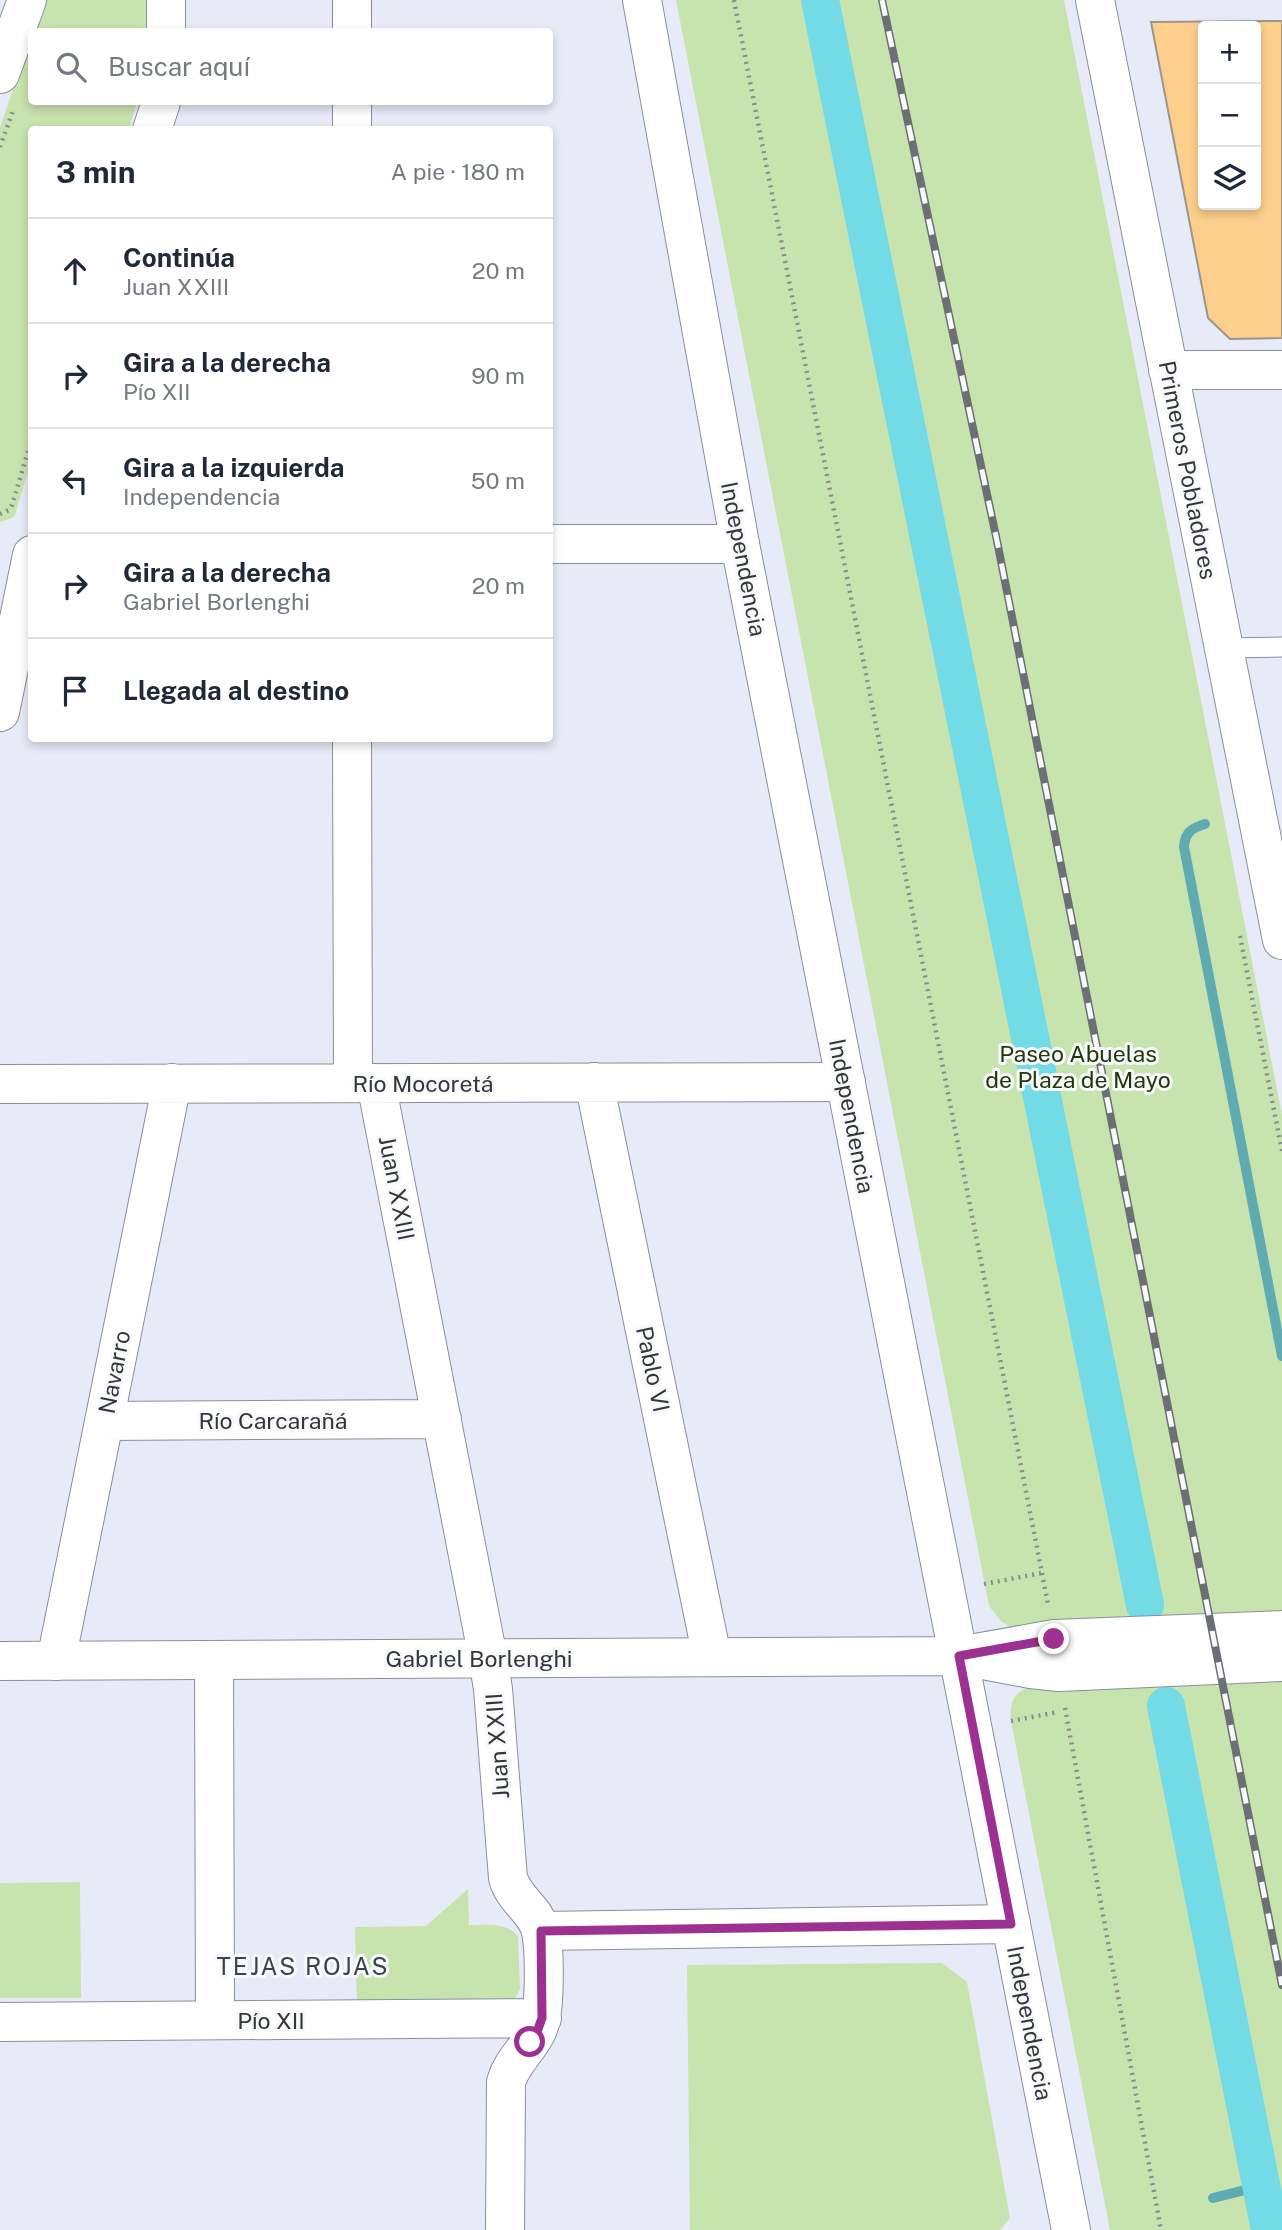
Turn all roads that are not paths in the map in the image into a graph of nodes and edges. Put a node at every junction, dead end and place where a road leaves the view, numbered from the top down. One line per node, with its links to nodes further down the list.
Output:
1 (27, 0): 8 (street)
2 (166, 0): 6 (street)
3 (352, 0): 7 (street)
4 (642, 0): 20 (street, Independencia)
5 (1095, 0): 15 (street, Primeros Pobladores)
6 (166, 28)
7 (352, 28)
8 (0, 74)
9 (162, 105): 12 (street)
10 (163, 105): 13 (street)
11 (352, 105): 14 (street)
12 (154, 126)
13 (165, 126)
14 (352, 126)
15 (1168, 370): 16 (street); 23 (street, Primeros Pobladores)
16 (1282, 370)
17 (0, 544): 18 (street)
18 (28, 544)
19 (553, 544): 20 (street)
20 (740, 544): 28 (street, Independencia)
21 (28, 575): 24 (street)
22 (1282, 647): 23 (lane)
23 (1223, 648): 26 (street, Primeros Pobladores)
24 (0, 712)
25 (352, 742): 30 (street, Juan XXIII)
26 (1282, 940)
27 (594, 1082): 28 (street, Río Mocoretá); 30 (street, Río Mocoretá); 36 (street, Pablo VI)
28 (846, 1082): 35 (street, Independencia)
29 (172, 1083): 30 (street, Río Mocoretá); 31 (street, Río Mocoretá); 33 (street, Navarro)
30 (364, 1083): 32 (street, Juan XXIII)
31 (0, 1084)
32 (442, 1419): 33 (street, Río Carcarañá); 37 (street, Juan XXIII)
33 (104, 1421): 40 (street, Navarro)
34 (1282, 1629): 35 (street, Gabriel Borlenghi)
35 (959, 1656): 36 (street, Gabriel Borlenghi); 41 (street, Gabriel Borlenghi); 42 (street, Independencia)
36 (712, 1657): 37 (street, Gabriel Borlenghi)
37 (488, 1658): 38 (street, Gabriel Borlenghi); 43 (street, Juan XXIII)
38 (214, 1660): 40 (street, Gabriel Borlenghi); 45 (street)
39 (0, 1661): 40 (street, Gabriel Borlenghi)
40 (56, 1661)
41 (1282, 1662)
42 (1011, 1924): 43 (street); 48 (street, Independencia)
43 (541, 1931): 44 (street)
44 (542, 2018): 45 (street, Pío XII); 47 (street)
45 (215, 2020): 46 (street, Pío XII)
46 (0, 2022)
47 (505, 2230)
48 (1071, 2230)

